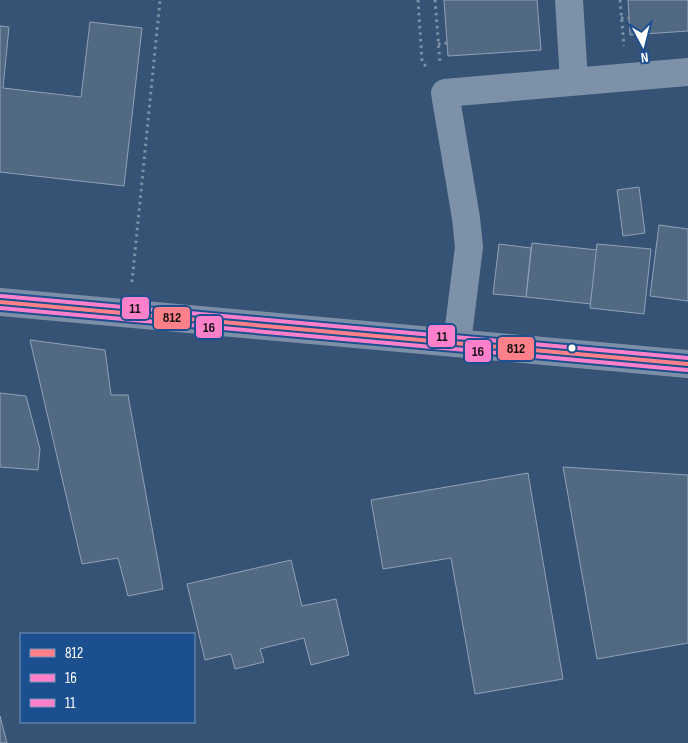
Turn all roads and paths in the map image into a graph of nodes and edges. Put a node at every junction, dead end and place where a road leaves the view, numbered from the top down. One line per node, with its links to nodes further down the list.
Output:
1 (160, 0): 15 (path)
2 (418, 0): 13 (path)
3 (435, 0): 9 (path)
4 (569, 0): 12 (street)
5 (620, 0): 6 (path)
6 (621, 18): 7 (path); 11 (path)
7 (629, 18)
8 (448, 43): 9 (path)
9 (438, 44): 13 (path)
10 (688, 72): 11 (street)
11 (628, 76): 12 (street)
12 (574, 81): 13 (street)
13 (445, 93): 16 (street)
14 (0, 302): 15 (main road)
15 (129, 313): 16 (main road)
16 (457, 343): 17 (main road)
17 (688, 364)

